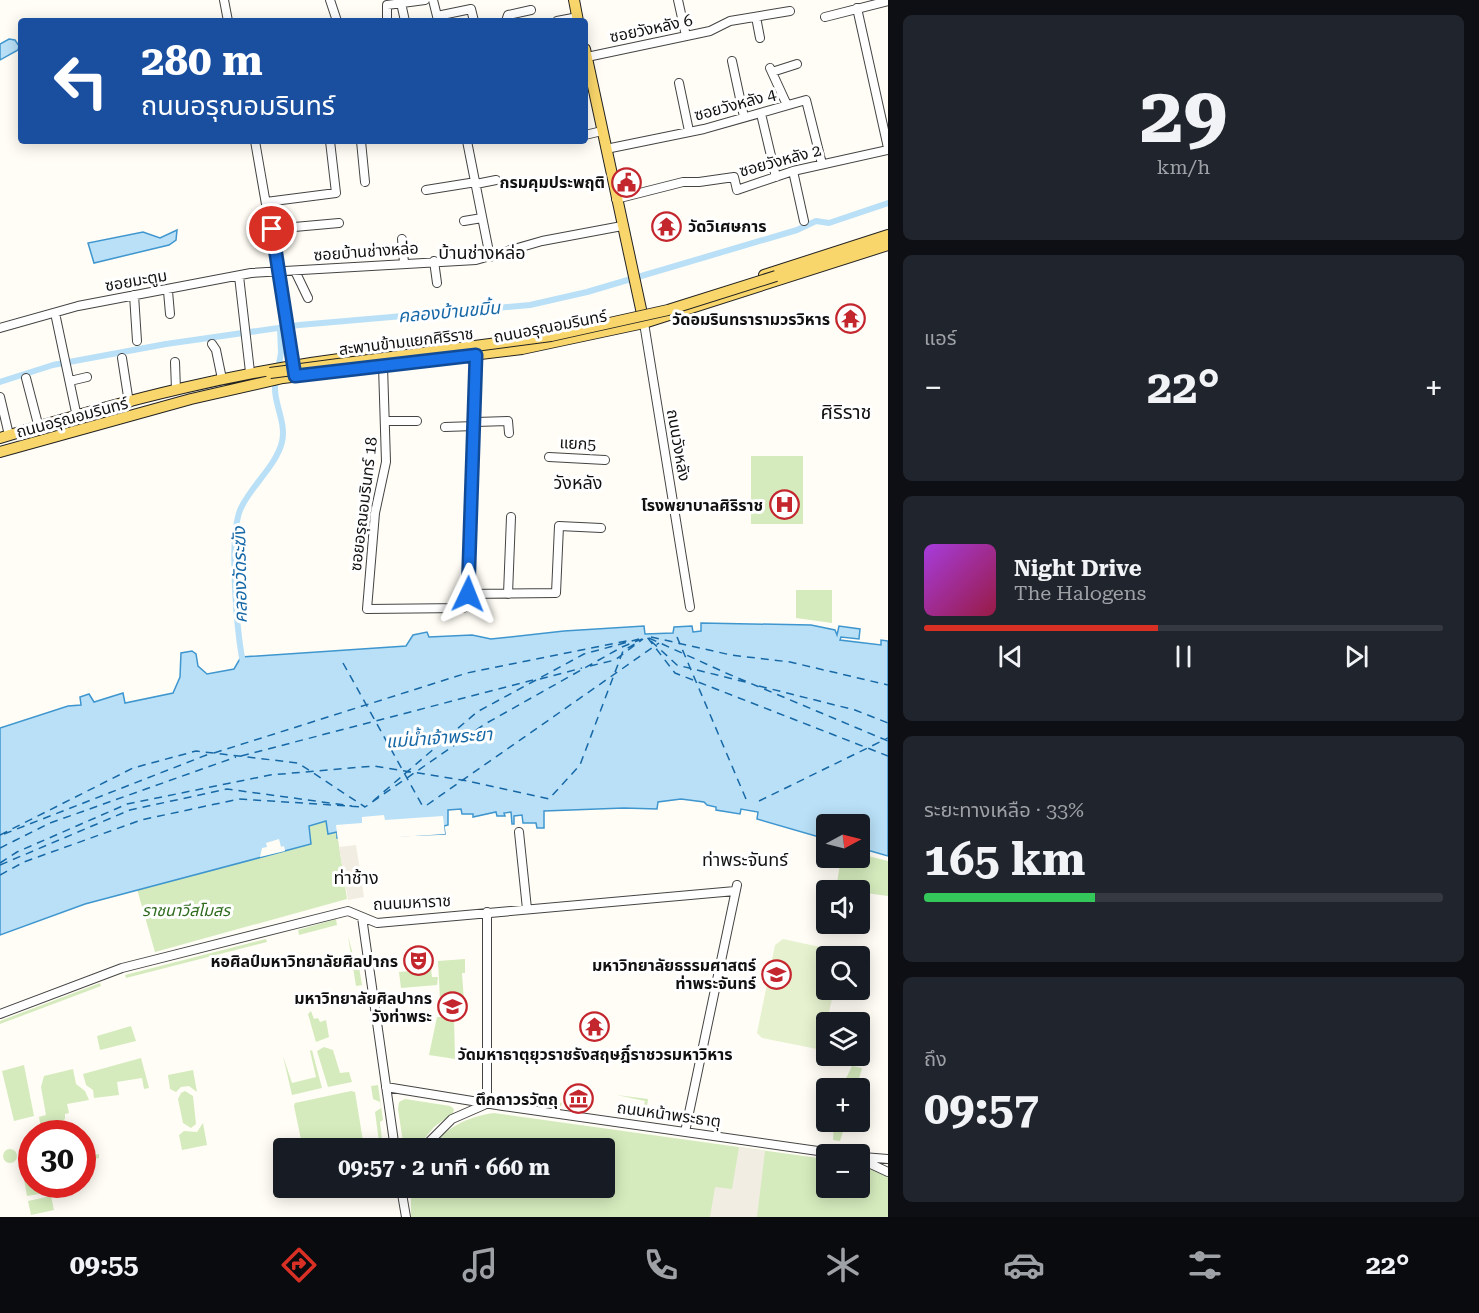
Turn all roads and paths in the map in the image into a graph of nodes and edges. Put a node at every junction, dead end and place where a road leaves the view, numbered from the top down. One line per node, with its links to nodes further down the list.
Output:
1 (224, 0): 14 (street)
2 (330, 0): 15 (street)
3 (425, 0): 8 (street)
4 (433, 0): 18 (street)
5 (574, 0): 21 (main road)
6 (678, 0): 22 (street)
7 (888, 1): 9 (street)
8 (401, 3): 16 (street); 17 (street)
9 (857, 8): 13 (street); 40 (street)
10 (531, 10): 20 (street)
11 (790, 11): 12 (street, ซอยวังหลัง 6)
12 (756, 17): 22 (street, ซอยวังหลัง 6); 23 (street)
13 (825, 17)
14 (227, 18)
15 (336, 18)
16 (386, 18)
17 (404, 18)
18 (438, 18): 19 (street)
19 (473, 18)
20 (507, 18)
21 (578, 18)
22 (686, 36): 24 (street, ซอยวังหลัง 6)
23 (760, 38)
24 (588, 58)
25 (732, 61): 30 (street)
26 (797, 64): 29 (street)
27 (588, 67): 32 (main road, ถนนวังหลัง)
28 (679, 83): 33 (street)
29 (787, 105): 30 (street, ซอยวังหลัง 4); 41 (street, ซอยวังหลัง 4)
30 (744, 117): 33 (street, ซอยวังหลัง 4)
31 (762, 118): 43 (street)
32 (602, 131): 34 (street); 39 (main road, ถนนวังหลัง)
33 (689, 132): 39 (street, ซอยวังหลัง 4)
34 (588, 134)
35 (256, 144): 49 (street)
36 (330, 144): 49 (street)
37 (361, 144): 45 (street)
38 (468, 144): 46 (street)
39 (606, 148): 48 (main road, ถนนวังหลัง)
40 (888, 149): 41 (street, ซอยวังหลัง 2)
41 (822, 164): 42 (street, ซอยวังหลัง 2)
42 (793, 171): 43 (street, ซอยวังหลัง 2); 52 (street)
43 (776, 177): 48 (street, ซอยวังหลัง 2)
44 (496, 180): 46 (street)
45 (365, 182)
46 (476, 183): 47 (street); 50 (street)
47 (426, 190)
48 (616, 199): 54 (main road, ถนนวังหลัง)
49 (266, 202): 55 (street)
50 (482, 218): 51 (street); 61 (street)
51 (464, 221)
52 (804, 221)
53 (339, 223): 55 (street)
54 (622, 226): 61 (street, ซอยบ้านช่างหล่อ); 75 (main road, ถนนวังหลัง)
55 (272, 229): 65 (street)
56 (888, 234): 64 (main road, ถนนอรุณอมรินทร์); 67 (main road)
57 (402, 239): 63 (street)
58 (888, 240): 101 (main road, สะพานข้ามแยกศิริราช, bridge)
59 (888, 245): 64 (main road, ถนนอรุณอมรินทร์)
60 (888, 251): 67 (main road)
61 (490, 257): 62 (street, ซอยบ้านช่างหล่อ)
62 (434, 261): 63 (street, ซอยบ้านช่างหล่อ); 69 (street)
63 (404, 263): 66 (street, ซอยบ้านช่างหล่อ)
64 (814, 265): 67 (main road, ถนนอรุณอมรินทร์)
65 (279, 271): 66 (street, ซอยบ้านช่างหล่อ); 68 (street, ซอยมะตูม); 83 (street)
66 (295, 271): 72 (street)
67 (792, 272): 75 (main road, ถนนอรุณอมรินทร์)
68 (239, 276): 70 (street, ซอยมะตูม); 85 (street)
69 (437, 283)
70 (168, 291): 71 (street, ซอยมะตูม); 74 (street)
71 (134, 295): 73 (street, ซอยมะตูม); 77 (street)
72 (308, 298)
73 (54, 313): 76 (street, ซอยมะตูม); 90 (street)
74 (170, 314)
75 (643, 317): 79 (main road, ถนนอรุณอมรินทร์); 80 (main road, ถนนอรุณอมรินทร์); 110 (street, ถนนวังหลัง)
76 (0, 328)
77 (137, 341)
78 (212, 344): 89 (street)
79 (382, 353): 83 (main road, ถนนอรุณอมรินทร์); 84 (main road)
80 (476, 355): 84 (main road, ถนนอรุณอมรินทร์); 97 (street)
81 (122, 358): 93 (street)
82 (175, 362): 91 (street)
83 (289, 365): 85 (main road, ถนนอรุณอมรินทร์); 86 (street)
84 (383, 366): 86 (main road, ถนนอรุณอมรินทร์); 95 (street, ซอยอรุณอมรินทร์ 18)
85 (250, 372): 89 (main road, ถนนอรุณอมรินทร์)
86 (295, 376): 103 (main road, ถนนอรุณอมรินทร์)
87 (87, 377): 90 (street)
88 (26, 378): 99 (street)
89 (222, 379): 91 (main road, ถนนอรุณอมรินทร์)
90 (70, 381): 94 (street)
91 (176, 390): 93 (main road, ถนนอรุณอมรินทร์)
92 (0, 397): 102 (street)
93 (129, 403): 94 (main road, ถนนอรุณอมรินทร์)
94 (77, 417): 99 (main road, ถนนอรุณอมรินทร์)
95 (386, 421): 96 (street); 108 (street, ซอยอรุณอมรินทร์ 18)
96 (417, 421)
97 (475, 424): 98 (street); 100 (street); 108 (street)
98 (445, 427)
99 (39, 428): 102 (main road, ถนนอรุณอมรินทร์)
100 (509, 433)
101 (29, 437): 102 (main road, สะพานข้ามแยกศิริราช); 103 (main road, สะพานข้ามแยกศิริราช)
102 (3, 439)
103 (0, 450)
104 (549, 457): 105 (street, แยก5)
105 (605, 460)
106 (511, 517): 109 (street)
107 (601, 528): 109 (street)
108 (468, 594): 109 (street)
109 (508, 594)
110 (690, 607)
111 (519, 832): 112 (street)
112 (527, 909): 113 (street, ถนนมหาราช); 118 (street, ถนนมหาราช)
113 (487, 912): 114 (street, ถนนมหาราช); 117 (street)
114 (362, 917): 115 (street, ถนนมหาราช); 116 (street)
115 (0, 1014)
116 (386, 1087): 117 (street, ถนนหน้าพระธาตุ); 119 (street)
117 (487, 1104): 118 (street, ถนนหน้าพระธาตุ); 120 (street)
118 (685, 1132): 121 (street, ถนนหน้าพระธาตุ)
119 (394, 1138)
120 (433, 1138)
121 (816, 1151)
122 (870, 1158): 123 (street)
123 (888, 1159)
124 (870, 1163): 125 (street)
125 (888, 1172)
126 (403, 1198): 127 (street)
127 (406, 1217)

